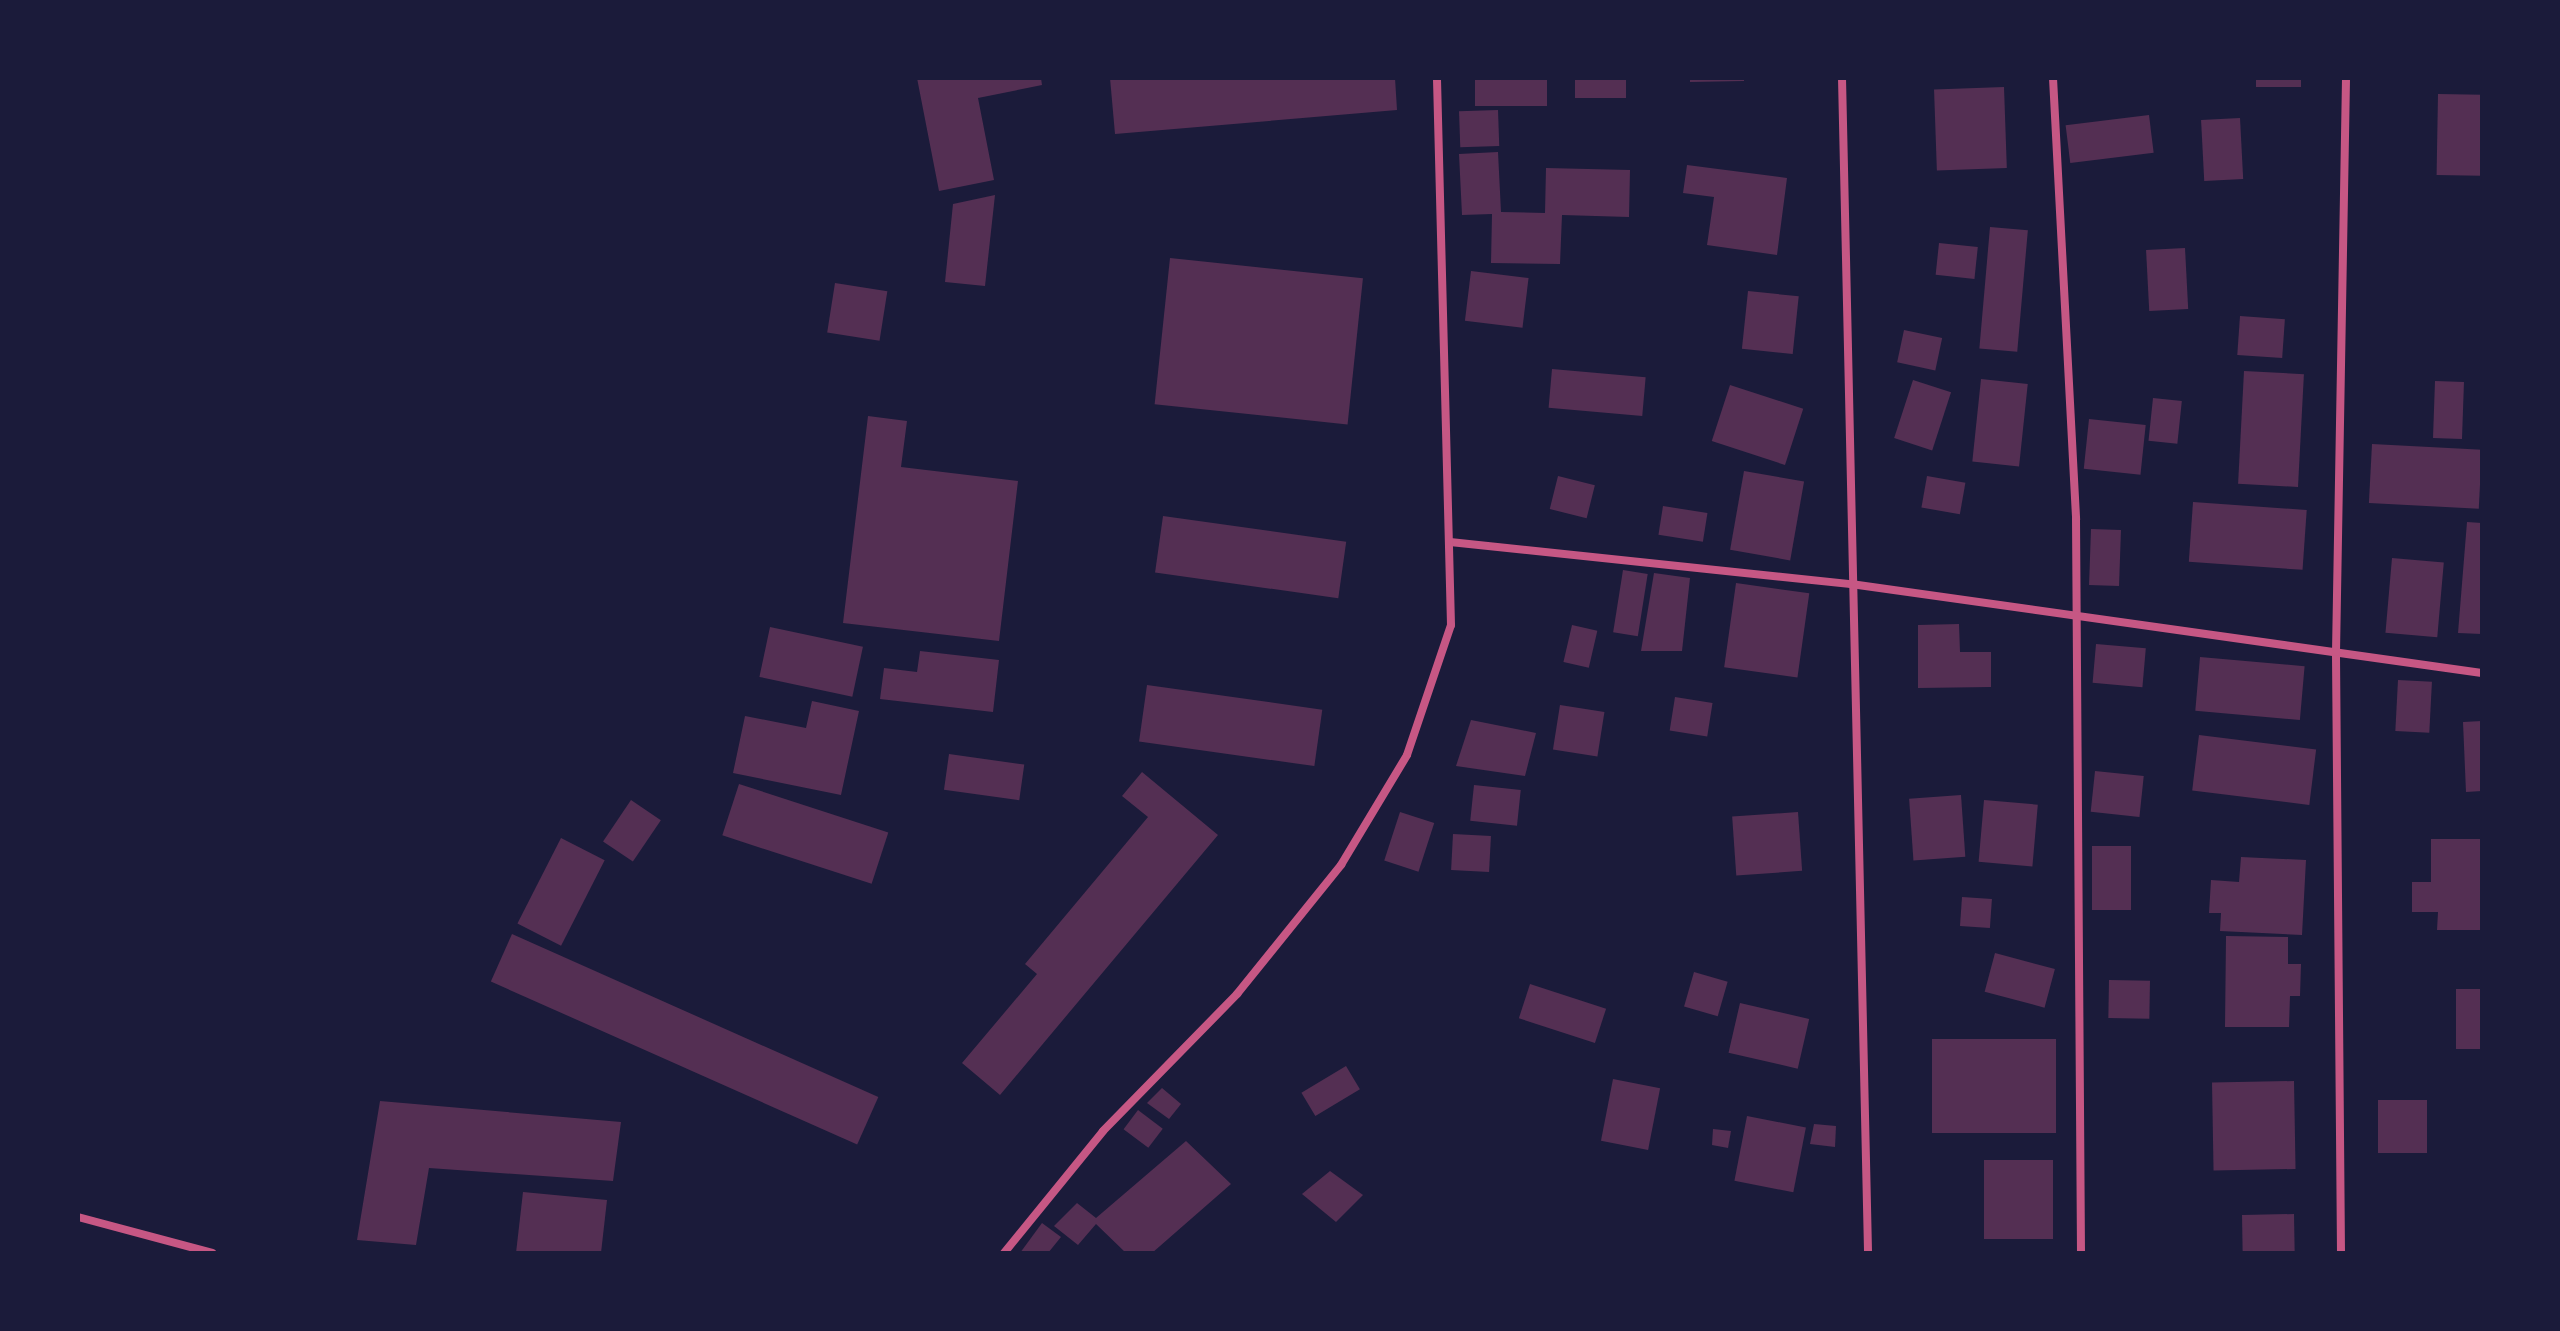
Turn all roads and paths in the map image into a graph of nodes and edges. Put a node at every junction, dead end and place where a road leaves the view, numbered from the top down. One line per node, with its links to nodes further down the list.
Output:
1 (1437, 78): 5 (street)
2 (1842, 78): 6 (street)
3 (2053, 78): 7 (street)
4 (2346, 78): 8 (street)
5 (1450, 542): 6 (street); 12 (street)
6 (1851, 584): 7 (street); 13 (street)
7 (2075, 617): 8 (street); 14 (street)
8 (2336, 652): 9 (street); 15 (street)
9 (2482, 673)
10 (78, 1217): 11 (street)
11 (212, 1253)
12 (1004, 1253)
13 (1868, 1253)
14 (2081, 1253)
15 (2341, 1253)

